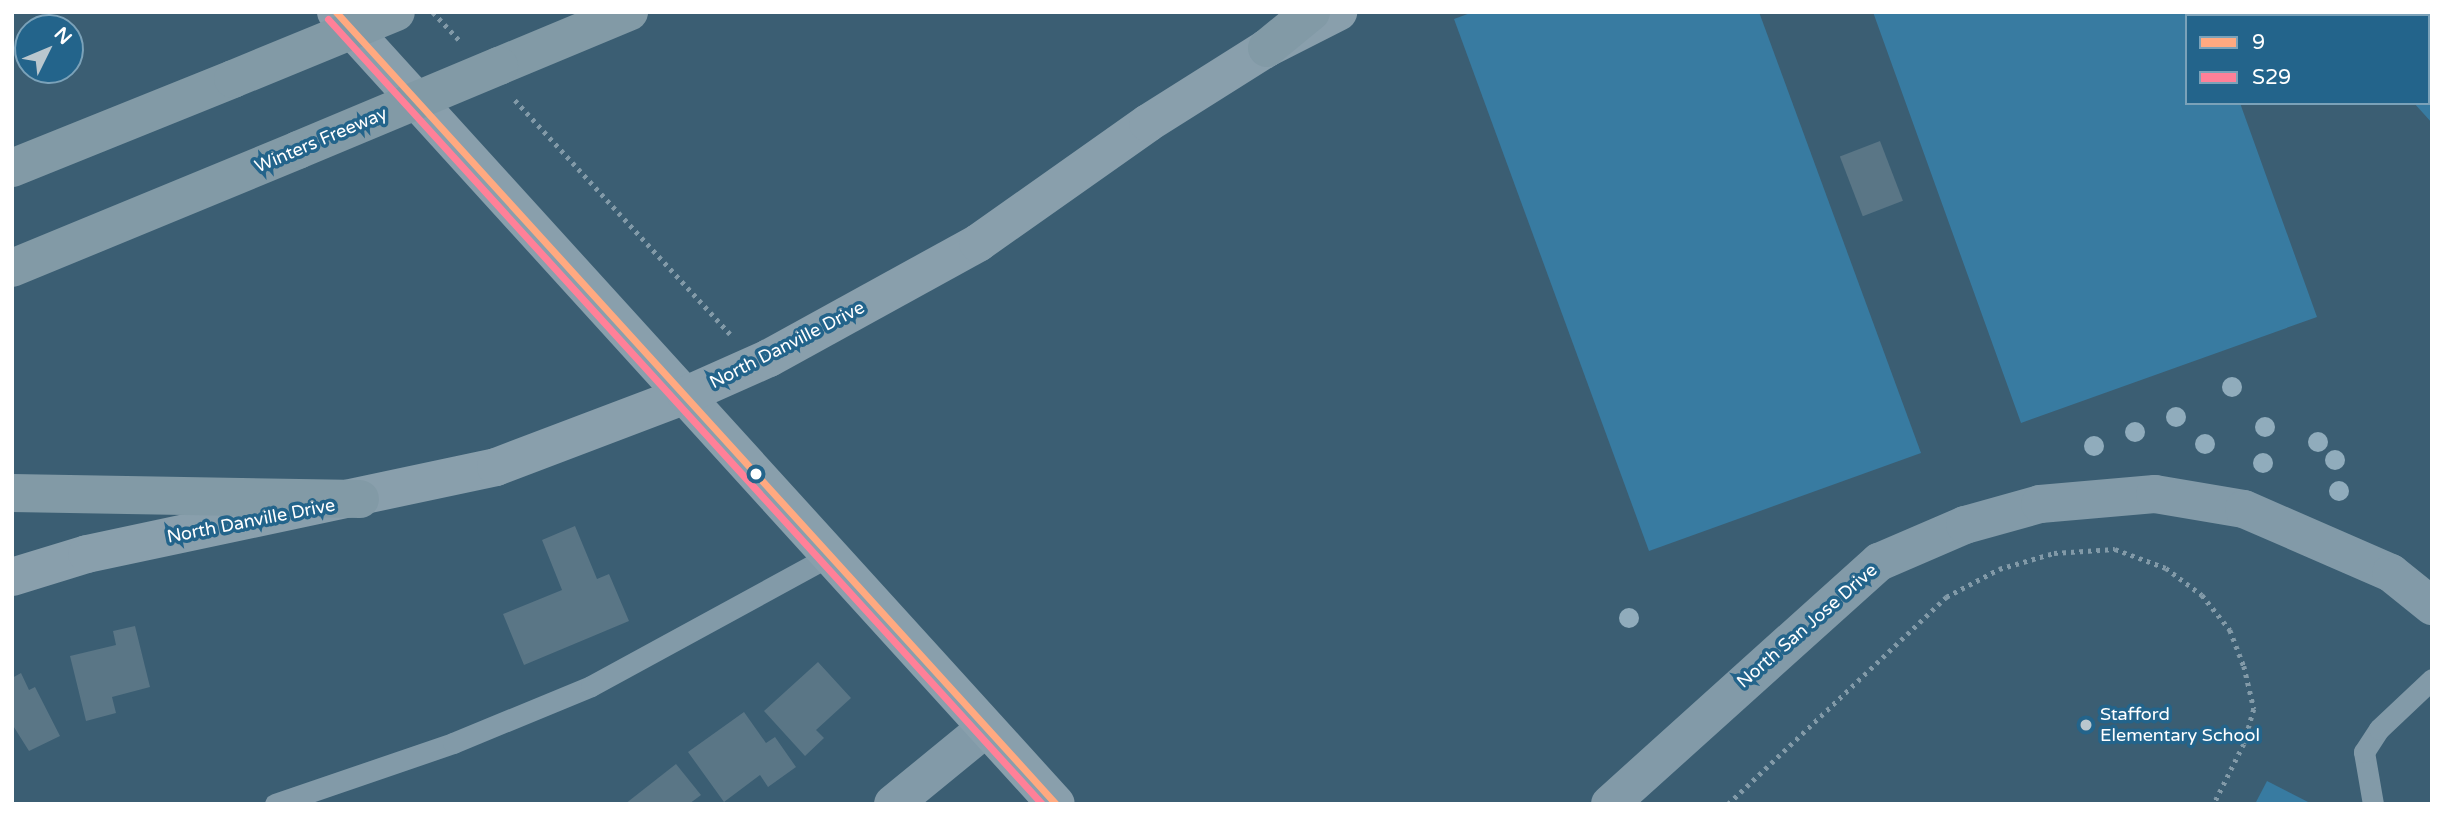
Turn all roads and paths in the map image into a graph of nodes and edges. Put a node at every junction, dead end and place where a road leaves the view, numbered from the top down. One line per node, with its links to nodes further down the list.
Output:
1 (337, 12): 12 (main road)
2 (396, 12): 9 (highway, bridge)
3 (433, 12): 8 (path)
4 (629, 12): 8 (highway, Winters Freeway)
5 (1311, 12): 7 (highway)
6 (1338, 12): 7 (main road, North Danville Drive)
7 (1267, 48): 12 (main road, North Danville Drive)
8 (493, 70): 10 (highway, Winters Freeway, bridge); 11 (path)
9 (12, 168)
10 (12, 268)
11 (730, 334)
12 (686, 395): 14 (main road, North Danville Drive); 15 (main road)
13 (12, 493): 14 (highway)
14 (360, 499): 16 (main road, North Danville Drive)
15 (831, 555): 19 (main road); 20 (lane)
16 (12, 578)
17 (2432, 606): 23 (street, North San Jose Drive)
18 (2432, 678): 26 (lane)
19 (986, 728): 21 (street); 22 (main road)
20 (275, 804)
21 (893, 804)
22 (1056, 804)
23 (1610, 804)
24 (1728, 804): 25 (path)
25 (2214, 804)
26 (2373, 804)

